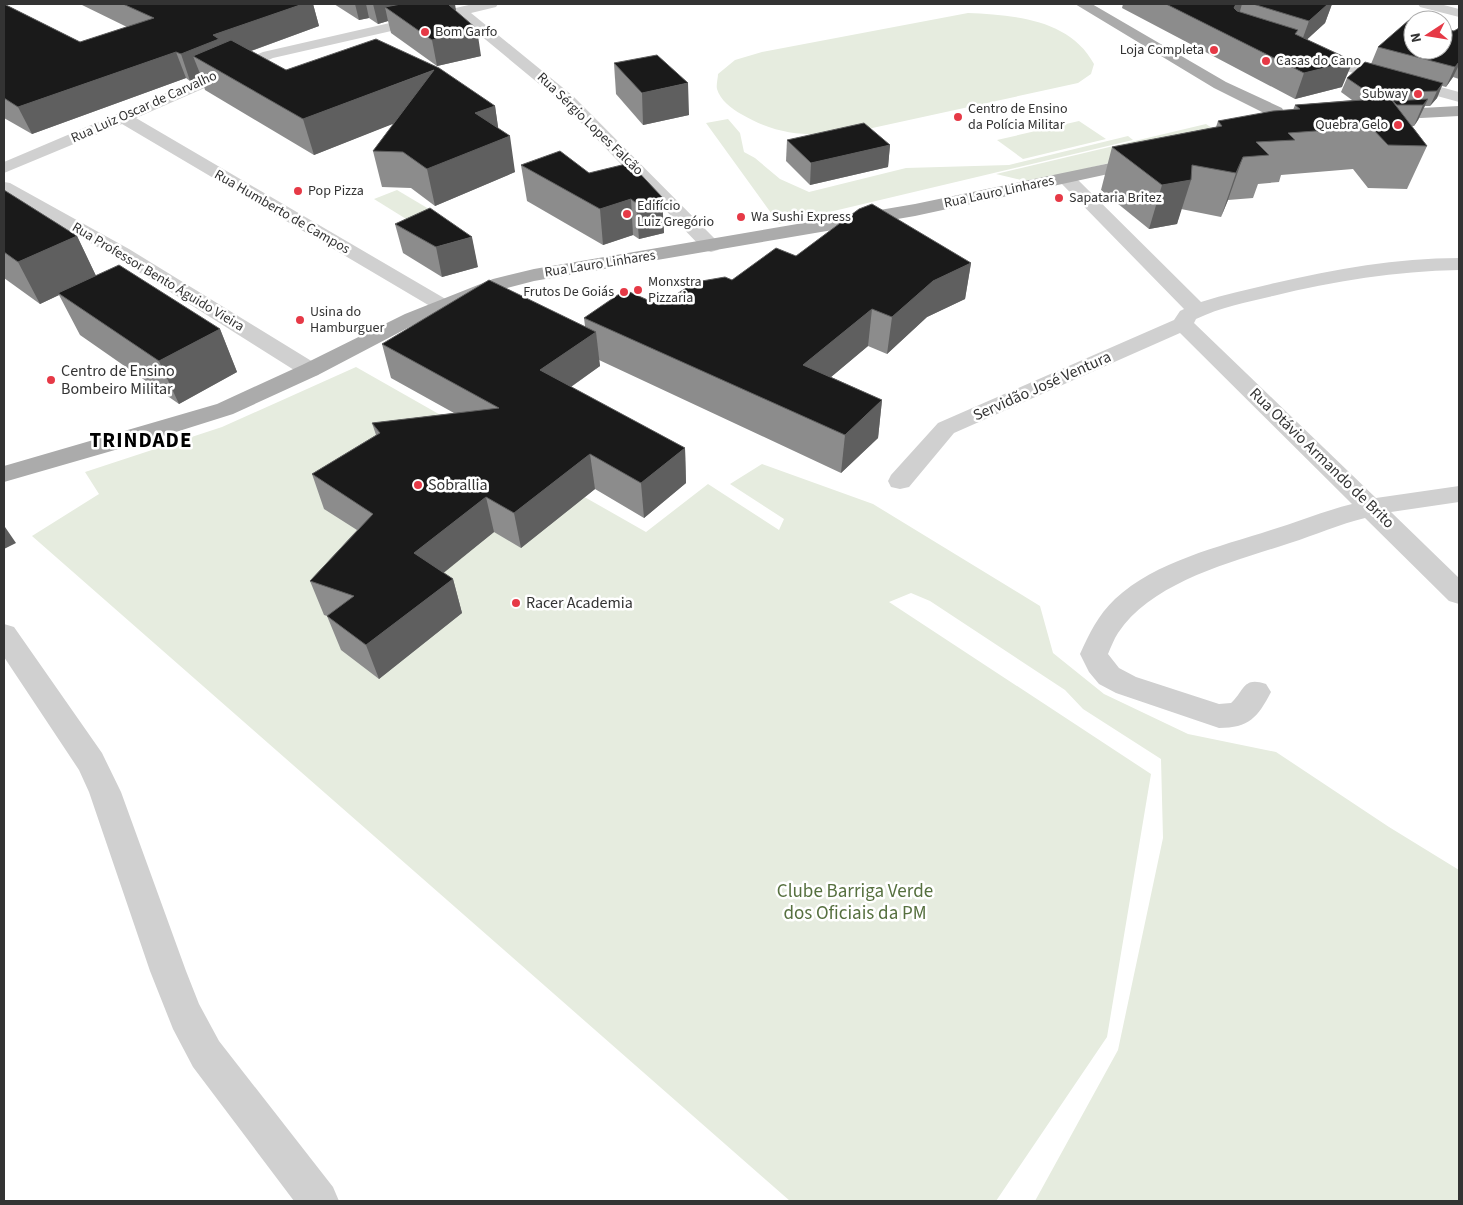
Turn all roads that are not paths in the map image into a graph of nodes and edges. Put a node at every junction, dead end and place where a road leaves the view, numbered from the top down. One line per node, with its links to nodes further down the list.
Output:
1 (491, 4): 4 (street, Rua Luiz Oscar de Carvalho)
2 (1082, 4): 7 (main road)
3 (1425, 4): 5 (street)
4 (460, 11): 11 (street, Rua Luiz Oscar de Carvalho); 16 (street, Rua Sérgio Lopes Falcão)
5 (1459, 13)
6 (1299, 52): 8 (street)
7 (1220, 85): 7 (main road)
8 (1459, 97)
9 (1459, 111): 10 (main road)
10 (1369, 116)
11 (123, 118): 13 (street, Rua Luiz Oscar de Carvalho); 18 (street, Rua Humberto de Campos)
12 (1167, 156): 14 (main road, Rua Lauro Linhares)
13 (4, 168)
14 (1066, 178): 16 (main road, Rua Lauro Linhares); 19 (street)
15 (4, 187): 20 (street, Rua Professor Bento Águido Vieira)
16 (711, 246): 18 (main road, Rua Lauro Linhares)
17 (1459, 264): 19 (street, Servidão José Ventura)
18 (442, 305): 20 (main road, Rua Lauro Linhares)
19 (1190, 317): 22 (street, Servidão José Ventura); 24 (street, Rua Otávio Armando de Brito)
20 (310, 370): 21 (main road, Rua Lauro Linhares)
21 (4, 474)
22 (900, 481)
23 (1459, 494): 24 (street)
24 (1372, 507): 25 (street, Rua Otávio Armando de Brito); 27 (street)
25 (1459, 594)
26 (4, 635): 28 (street)
27 (1256, 692)
28 (318, 1201)

